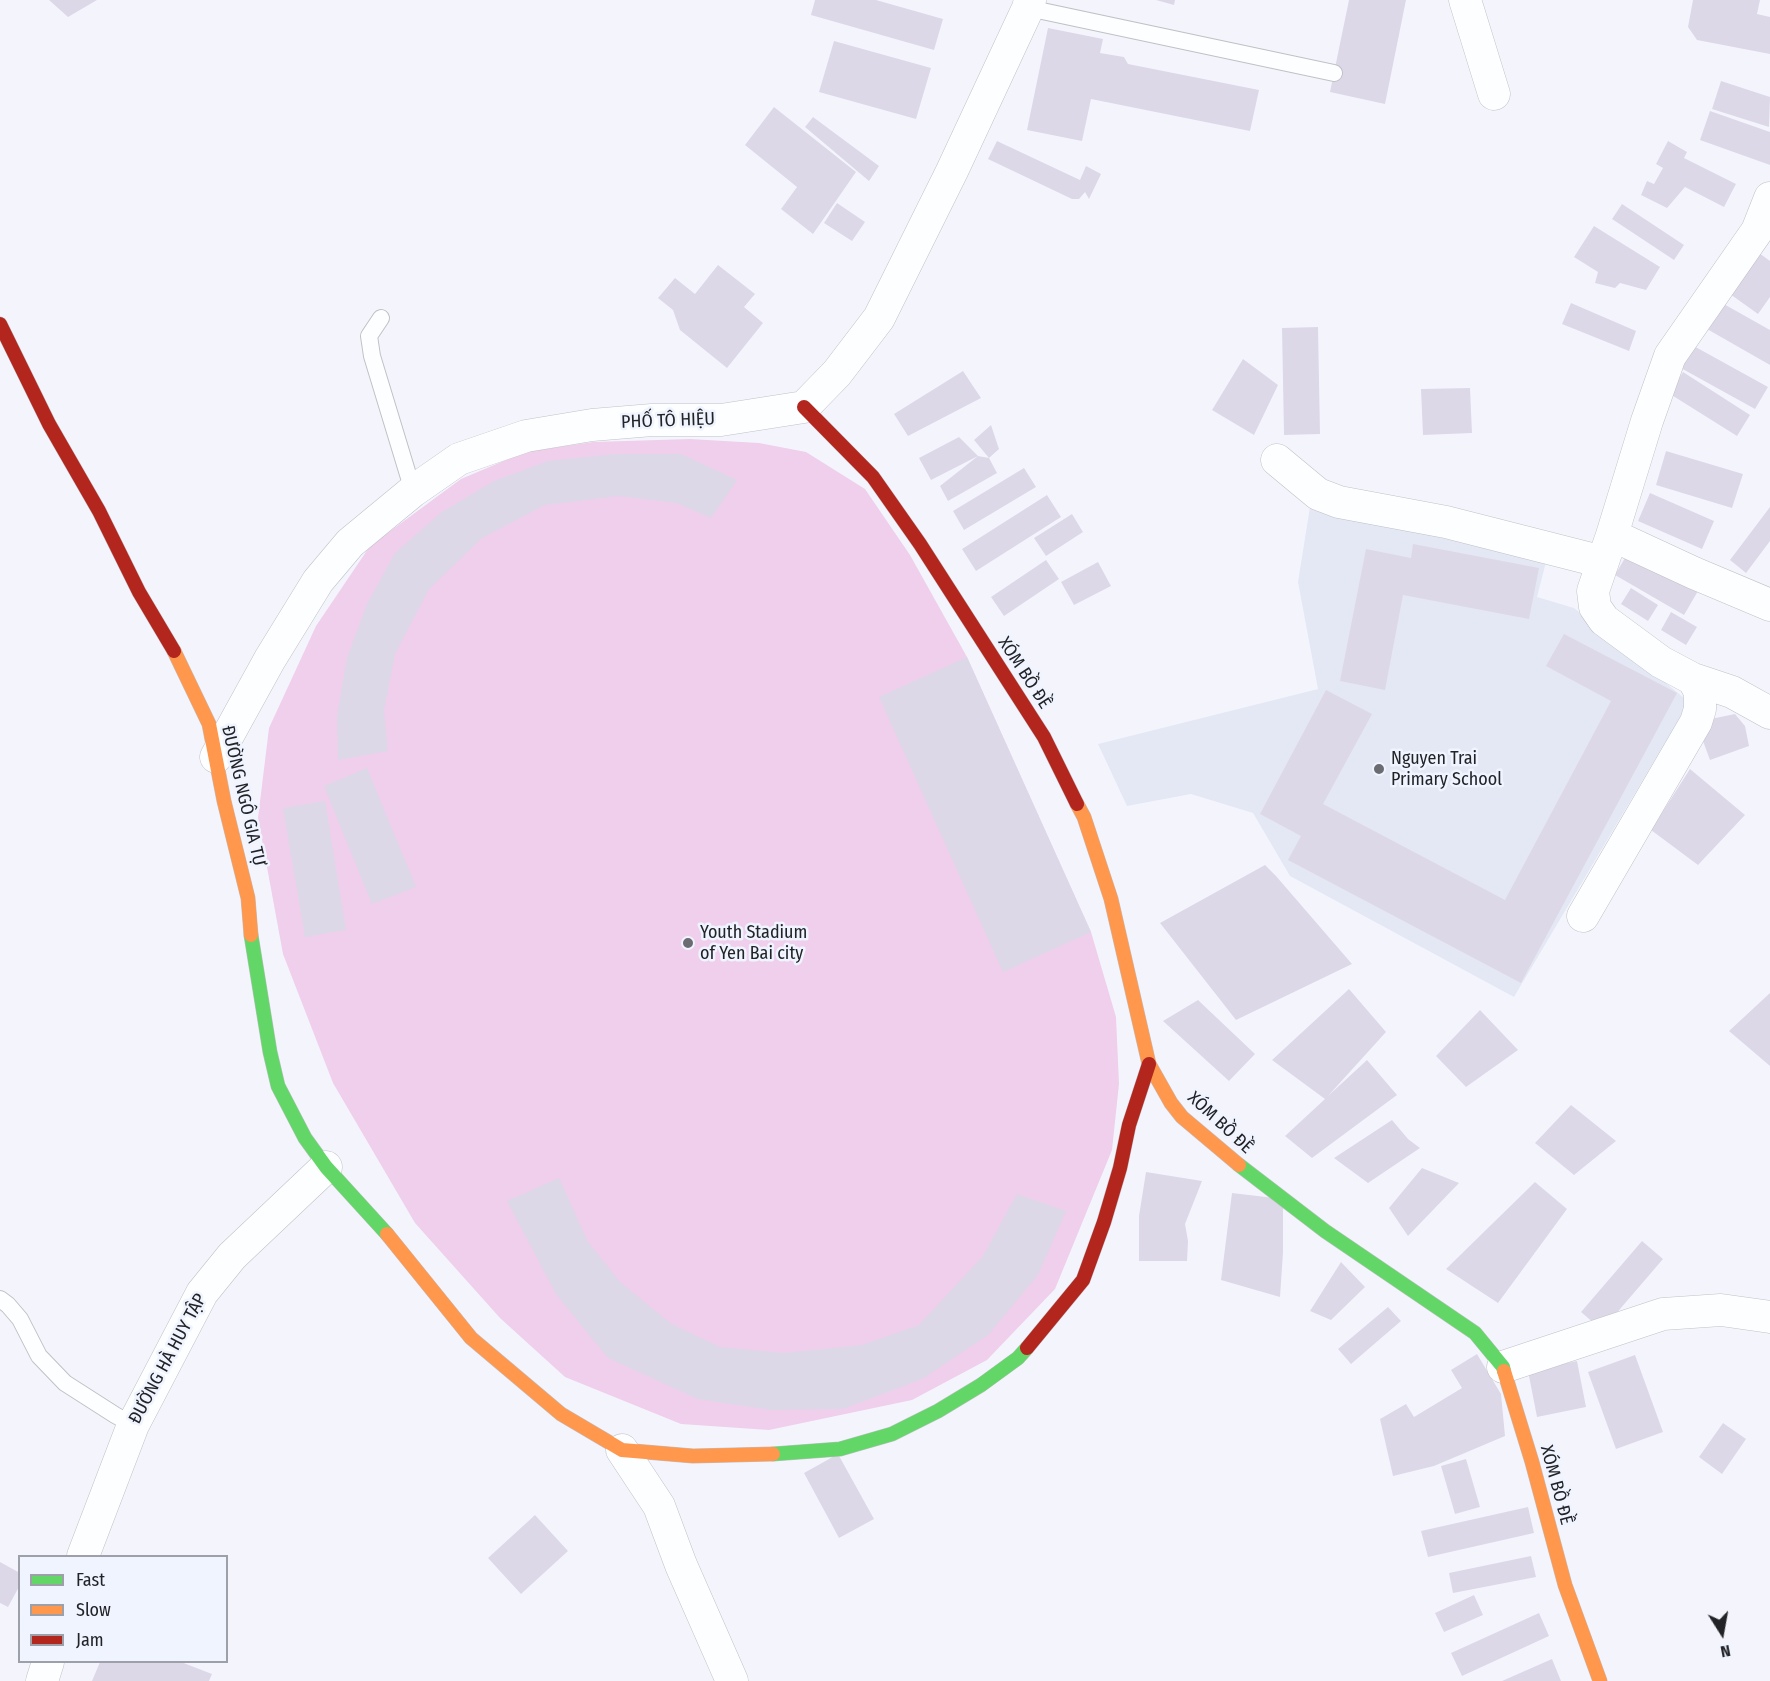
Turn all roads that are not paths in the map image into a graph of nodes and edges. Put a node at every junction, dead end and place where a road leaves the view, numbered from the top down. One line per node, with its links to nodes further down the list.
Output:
1 (1466, 0): 4 (street)
2 (1029, 4): 3 (lane); 8 (street)
3 (1334, 73)
4 (1494, 93)
5 (1770, 198): 11 (street)
6 (381, 318): 10 (lane)
7 (0, 324): 15 (street, ĐƯỜNG NGÔ GIA TỰ)
8 (804, 407): 10 (street, PHỐ TÔ HIỆU); 17 (street, XÓM BỒ ĐỀ)
9 (1277, 460): 11 (street)
10 (413, 491): 15 (street, PHỐ TÔ HIỆU)
11 (1608, 548): 12 (street); 13 (street)
12 (1770, 604)
13 (1693, 679): 14 (street); 16 (street)
14 (1770, 713)
15 (216, 757): 18 (street, ĐƯỜNG NGÔ GIA TỰ)
16 (1583, 916)
17 (1149, 1064): 21 (street, XÓM BỒ ĐỀ); 23 (street)
18 (326, 1167): 22 (street, ĐƯỜNG HÀ HUY TẬP); 23 (street, ĐƯỜNG NGÔ GIA TỰ)
19 (0, 1299): 22 (lane)
20 (1770, 1317): 21 (street)
21 (1503, 1367): 28 (street, XÓM BỒ ĐỀ)
22 (133, 1425): 24 (street, ĐƯỜNG HÀ HUY TẬP)
23 (622, 1450): 27 (street)
24 (84, 1555)
25 (48, 1663): 26 (street)
26 (42, 1681)
27 (732, 1681)
28 (1600, 1681)

